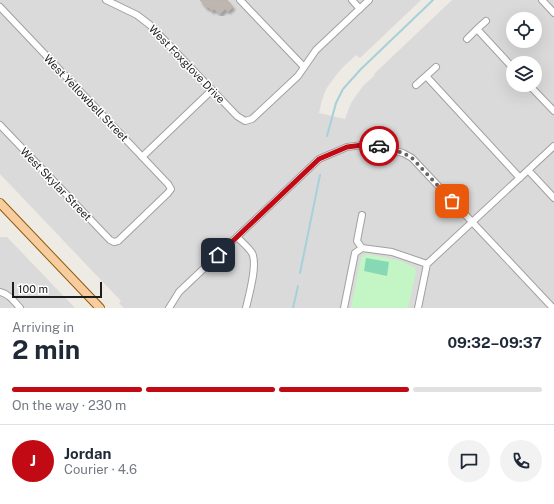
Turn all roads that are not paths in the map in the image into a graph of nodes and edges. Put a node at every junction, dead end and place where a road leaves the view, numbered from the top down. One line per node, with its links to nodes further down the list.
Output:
1 (106, 0): 17 (street, West Foxglove Drive)
2 (240, 0): 13 (street)
3 (352, 0): 7 (street)
4 (369, 0): 7 (street)
5 (542, 0): 8 (street)
6 (0, 7): 24 (street, West Yellowbell Street)
7 (360, 9): 13 (street)
8 (554, 13)
9 (486, 21): 10 (street)
10 (477, 30): 11 (street); 12 (street)
11 (467, 39)
12 (506, 61)
13 (304, 67): 17 (street, West Foxglove Drive)
14 (436, 67): 15 (street)
15 (426, 76): 16 (street); 26 (street)
16 (416, 85)
17 (212, 90): 24 (street)
18 (536, 92): 19 (street)
19 (554, 111)
20 (0, 125): 27 (street, West Skylar Street)
21 (385, 137): 23 (street)
22 (554, 146): 25 (street)
23 (384, 148): 31 (street); 32 (street)
24 (142, 157): 27 (street, West Yellowbell Street)
25 (528, 170): 26 (street); 28 (street)
26 (520, 178): 31 (street)
27 (171, 189)
28 (554, 198)
29 (0, 203): 37 (main road)
30 (362, 215): 33 (street)
31 (472, 222): 34 (street); 42 (street)
32 (237, 237): 38 (street); 39 (street)
33 (362, 248): 34 (street); 40 (street)
34 (427, 264): 41 (street)
35 (0, 292): 36 (street)
36 (20, 308)
37 (100, 308)
38 (169, 308)
39 (246, 308)
40 (344, 308)
41 (418, 308)
42 (552, 308)

